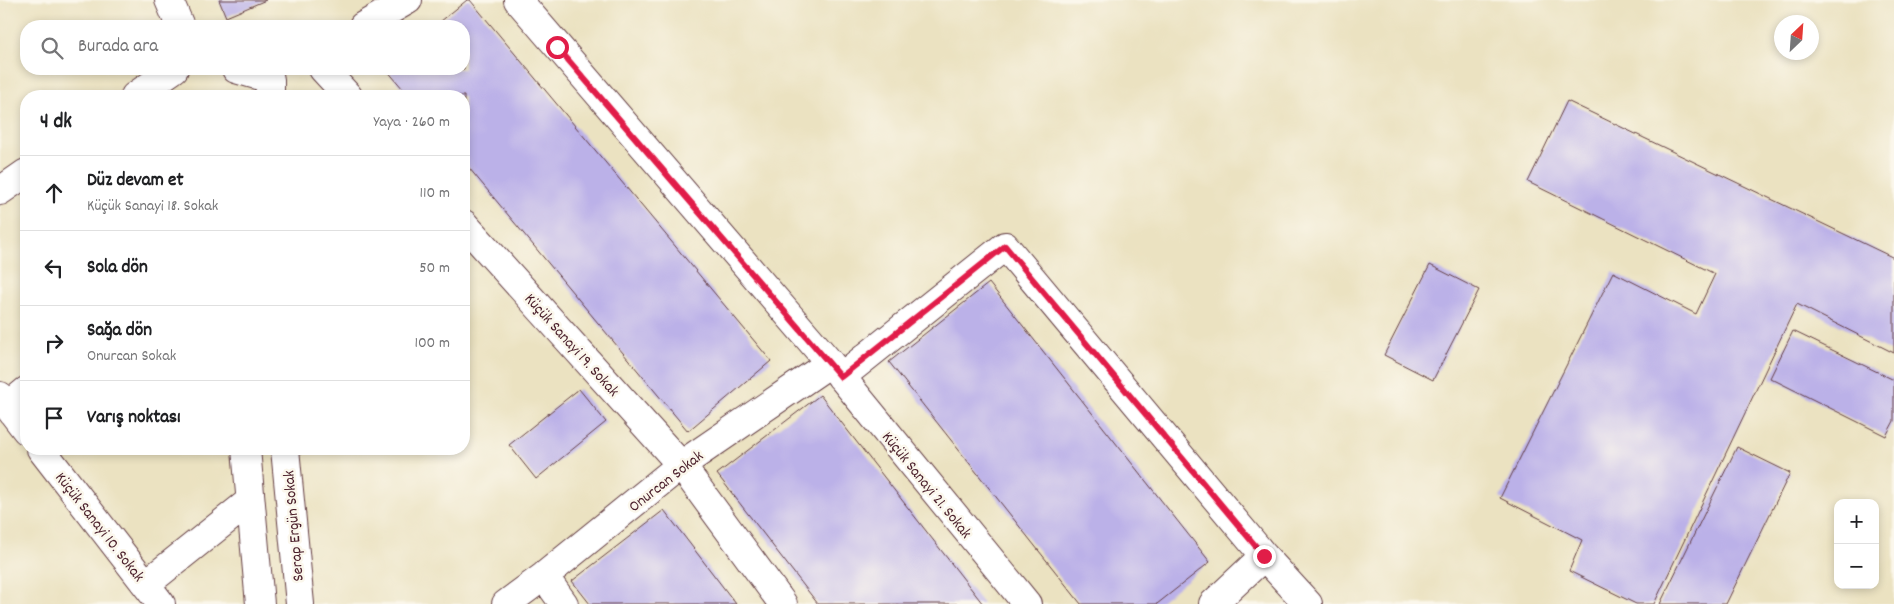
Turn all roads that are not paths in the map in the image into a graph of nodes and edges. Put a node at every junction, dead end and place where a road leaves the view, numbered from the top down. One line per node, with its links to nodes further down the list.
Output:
1 (169, 0): 4 (street)
2 (408, 0): 5 (street)
3 (518, 0): 15 (street, Küçük Sanayi 21. Sokak)
4 (177, 20)
5 (373, 20)
6 (165, 75): 10 (street)
7 (256, 75): 9 (street)
8 (329, 75): 11 (street)
9 (277, 81)
10 (144, 90)
11 (342, 90)
12 (20, 177): 13 (street)
13 (0, 191)
14 (470, 231): 21 (street, Küçük Sanayi 19. Sokak)
15 (835, 370): 21 (street, Onurcan Sokak); 23 (street, Onurcan Sokak); 32 (street, Küçük Sanayi 21. Sokak)
16 (11, 398): 17 (street)
17 (20, 417)
18 (45, 455): 25 (street, Küçük Sanayi 10. Sokak)
19 (246, 455): 22 (street)
20 (286, 455): 28 (street, Serap Ergün Sokak)
21 (681, 464): 24 (street, Onurcan Sokak); 31 (street, Küçük Sanayi 19. Sokak)
22 (250, 501): 25 (street); 27 (street)
23 (1264, 556): 26 (street); 33 (street)
24 (544, 576): 29 (street, Onurcan Sokak); 30 (street)
25 (153, 594)
26 (1302, 602)
27 (260, 604)
28 (300, 604)
29 (506, 604)
30 (564, 604)
31 (783, 604)
32 (1027, 604)
33 (1213, 604)

